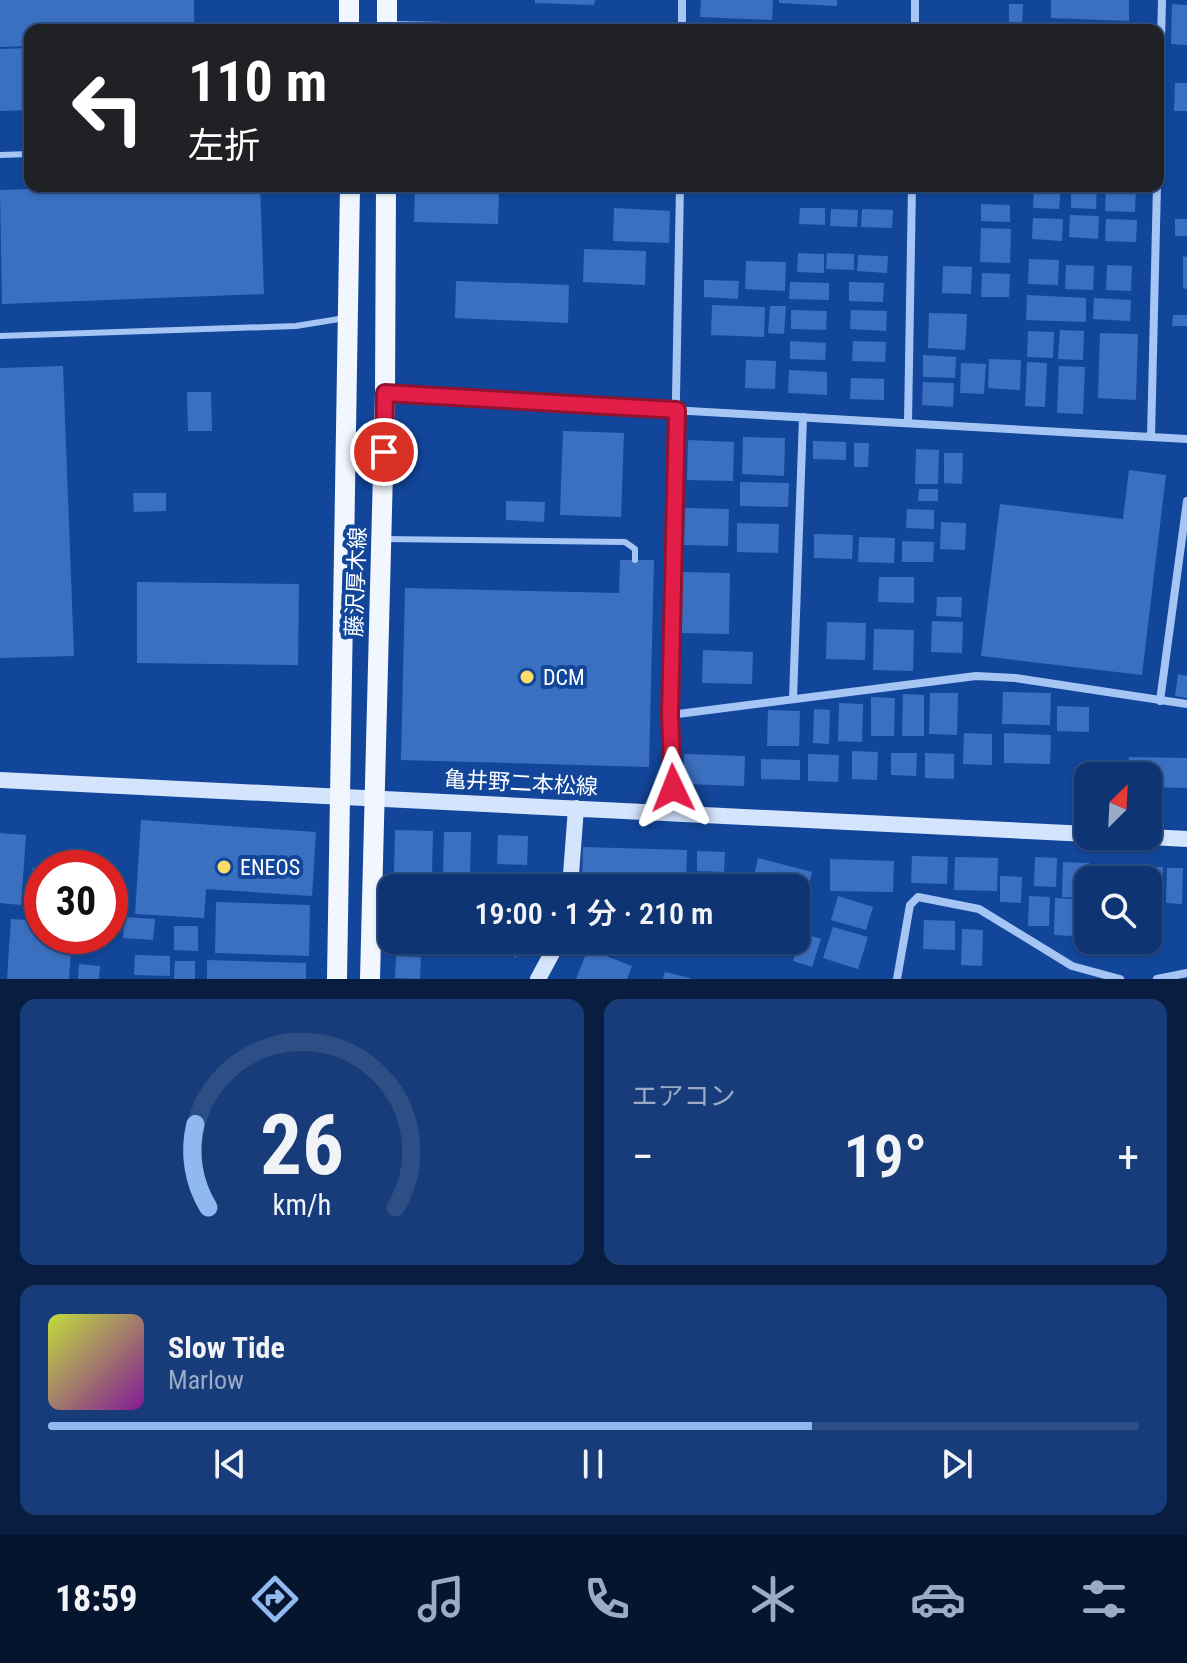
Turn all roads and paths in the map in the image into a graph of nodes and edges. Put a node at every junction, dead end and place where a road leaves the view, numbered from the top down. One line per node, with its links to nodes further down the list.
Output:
1 (349, 0): 6 (main road)
2 (387, 0): 7 (main road)
3 (682, 0): 8 (street)
4 (915, 0): 9 (street)
5 (1162, 0): 10 (street)
6 (349, 24)
7 (387, 24)
8 (682, 24)
9 (915, 24)
10 (1161, 24)
11 (24, 154): 12 (lane)
12 (0, 155)
13 (350, 192): 18 (main road, 藤沢厚木線)
14 (386, 192): 20 (main road, 藤沢厚木線)
15 (680, 192): 21 (street)
16 (912, 192): 23 (street)
17 (1157, 192): 24 (street)
18 (349, 317): 19 (lane); 34 (main road, 藤沢厚木線)
19 (0, 336)
20 (385, 393): 21 (street); 27 (main road, 藤沢厚木線)
21 (677, 410): 22 (street); 32 (street)
22 (803, 417): 23 (street); 29 (street)
23 (908, 423): 24 (street)
24 (1151, 437): 25 (street)
25 (1187, 439)
26 (1187, 501): 30 (street)
27 (381, 539): 28 (lane); 35 (main road, 藤沢厚木線)
28 (635, 560)
29 (793, 699): 30 (street); 32 (street)
30 (1160, 701): 31 (street)
31 (1187, 704)
32 (670, 715): 37 (street)
33 (0, 780): 34 (street, 亀井野二本松線)
34 (339, 798): 35 (street, 亀井野二本松線); 44 (main road, 藤沢厚木線)
35 (374, 798): 36 (street, 亀井野二本松線); 45 (main road, 藤沢厚木線)
36 (576, 808): 37 (street, 亀井野二本松線); 41 (street)
37 (673, 812): 38 (street, 亀井野二本松線)
38 (1074, 833)
39 (1162, 838): 40 (street)
40 (1187, 839)
41 (571, 874)
42 (551, 954): 46 (street)
43 (1187, 973): 49 (street)
44 (337, 979)
45 (370, 979)
46 (538, 979)
47 (897, 979): 48 (street)
48 (1120, 979)
49 (1157, 979)

